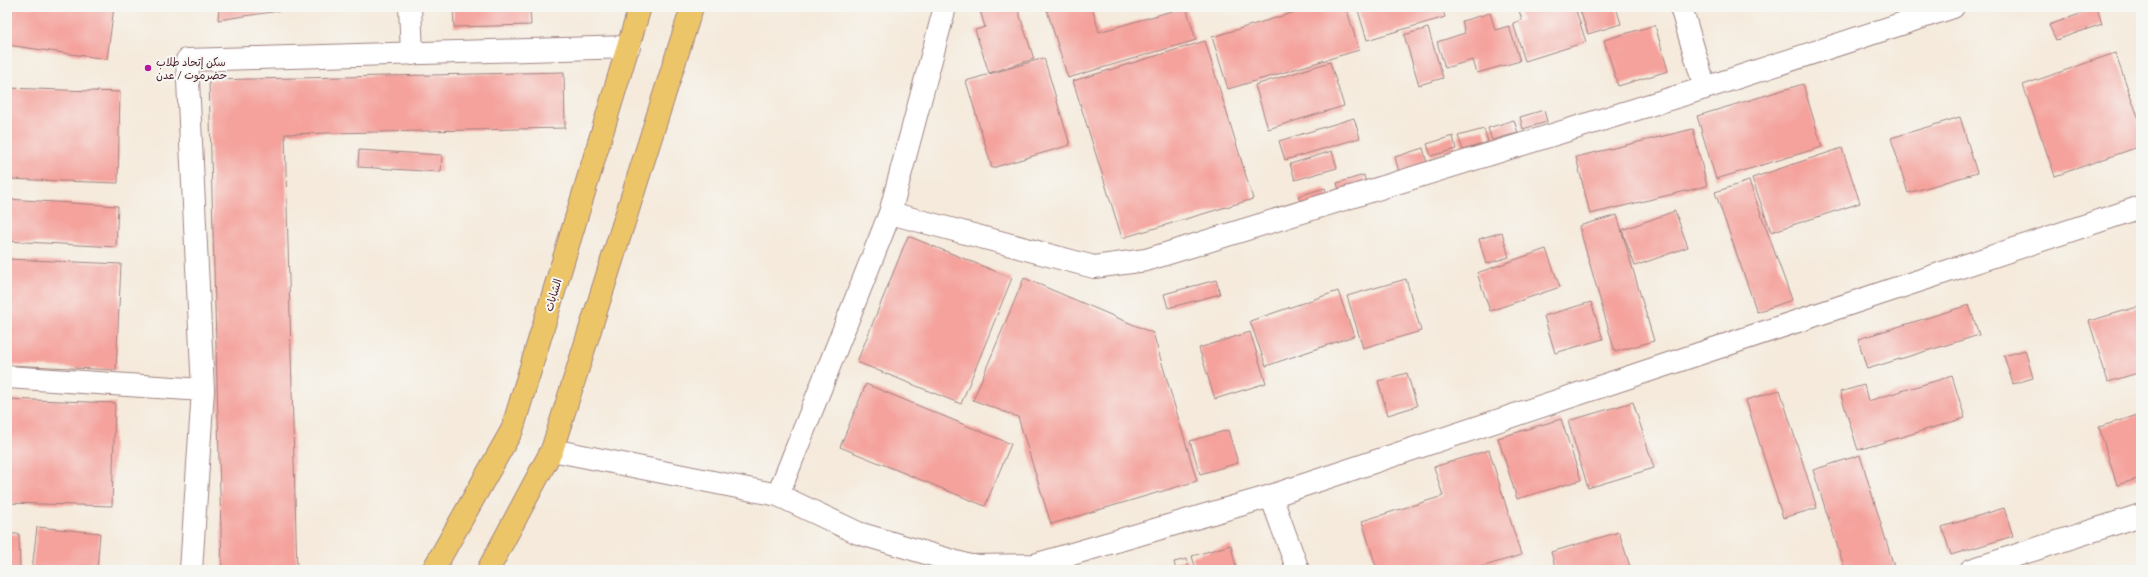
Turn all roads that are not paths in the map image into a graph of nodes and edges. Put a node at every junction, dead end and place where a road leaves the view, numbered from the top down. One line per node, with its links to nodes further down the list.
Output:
1 (410, 7): 8 (street)
2 (640, 7): 7 (main road, الشابات)
3 (692, 7): 14 (main road)
4 (946, 7): 11 (street)
5 (1681, 7): 9 (street)
6 (1954, 7): 9 (street)
7 (629, 47): 8 (street); 19 (main road, الشابات)
8 (412, 54): 13 (street)
9 (1705, 88): 11 (street)
10 (2141, 207): 16 (street)
11 (890, 213): 15 (street)
12 (7, 377): 13 (street)
13 (202, 390): 18 (street)
14 (552, 450): 15 (street); 20 (main road)
15 (778, 495): 16 (street)
16 (1271, 496): 21 (street)
17 (2141, 515): 22 (street)
18 (190, 570)
19 (433, 570)
20 (488, 570)
21 (1298, 570)
22 (1971, 570)

